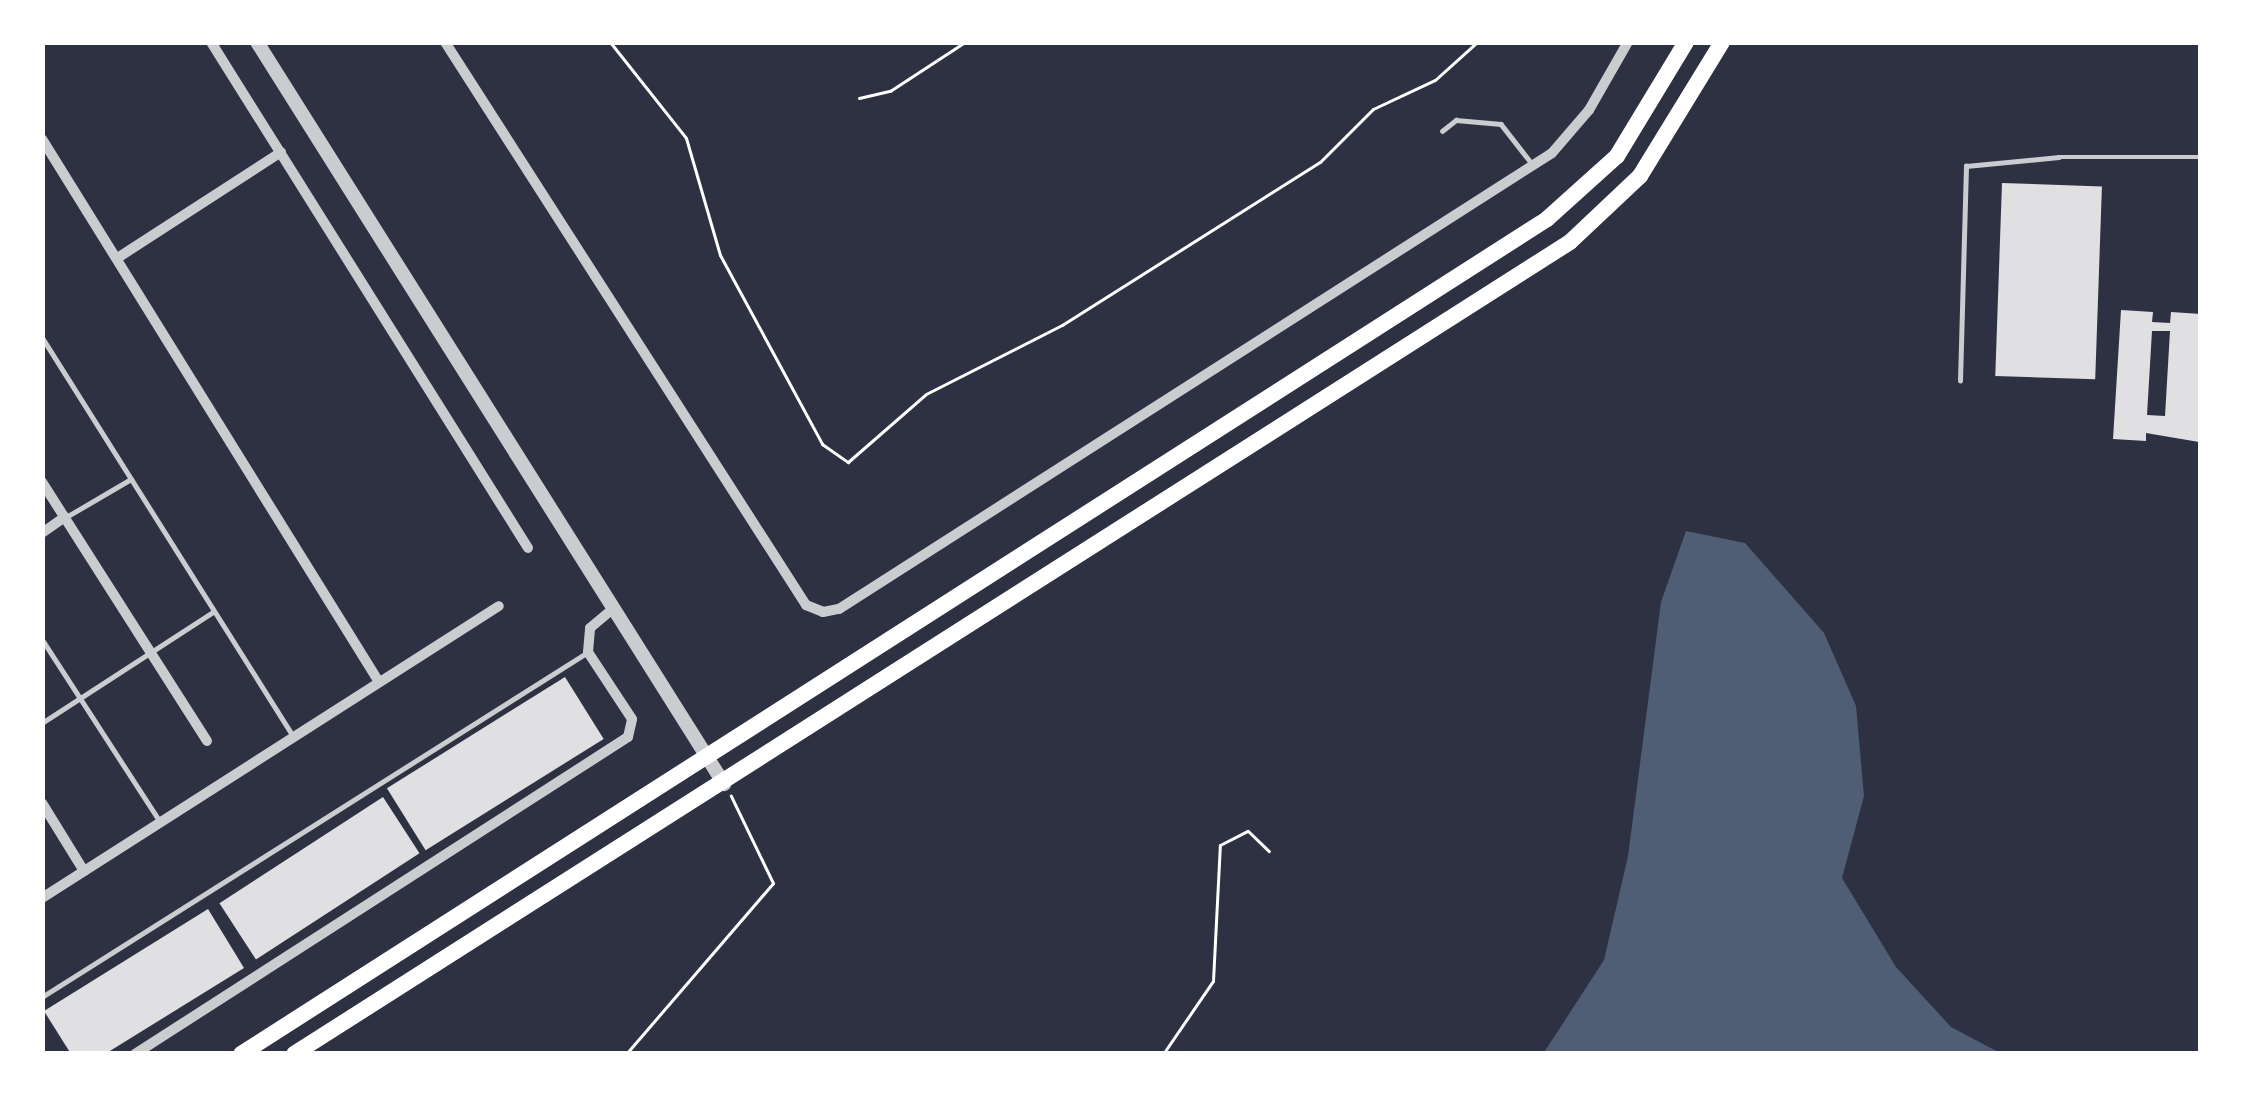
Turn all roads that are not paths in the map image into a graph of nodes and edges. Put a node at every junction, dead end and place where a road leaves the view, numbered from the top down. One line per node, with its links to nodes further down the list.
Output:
1 (211, 42): 9 (street)
2 (256, 42): 21 (street)
3 (445, 42): 11 (street)
4 (1628, 42): 11 (street)
5 (1686, 42): 31 (main road)
6 (1722, 42): 32 (main road)
7 (1442, 131): 11 (lane)
8 (42, 140): 12 (street)
9 (281, 152): 12 (street); 19 (street)
10 (2201, 157): 14 (lane)
11 (1533, 165)
12 (119, 257): 26 (street)
13 (42, 337): 15 (lane)
14 (1960, 381)
15 (131, 479): 17 (lane); 22 (lane)
16 (42, 482): 17 (street)
17 (65, 518): 18 (street); 24 (street)
18 (42, 533)
19 (528, 548)
20 (499, 606): 26 (street)
21 (614, 609): 25 (street); 31 (street)
22 (213, 612): 24 (lane); 29 (lane)
23 (42, 640): 27 (lane)
24 (152, 652): 27 (lane); 30 (street)
25 (587, 652): 37 (lane); 38 (street)
26 (379, 682): 29 (street)
27 (80, 700): 28 (lane); 34 (lane)
28 (42, 723)
29 (293, 736): 34 (street)
30 (207, 741)
31 (705, 754): 32 (street); 39 (main road)
32 (724, 784): 40 (main road)
33 (42, 803): 35 (street)
34 (159, 820): 35 (street)
35 (84, 871): 36 (street)
36 (42, 898)
37 (42, 997)
38 (135, 1054)
39 (241, 1054)
40 (294, 1054)

